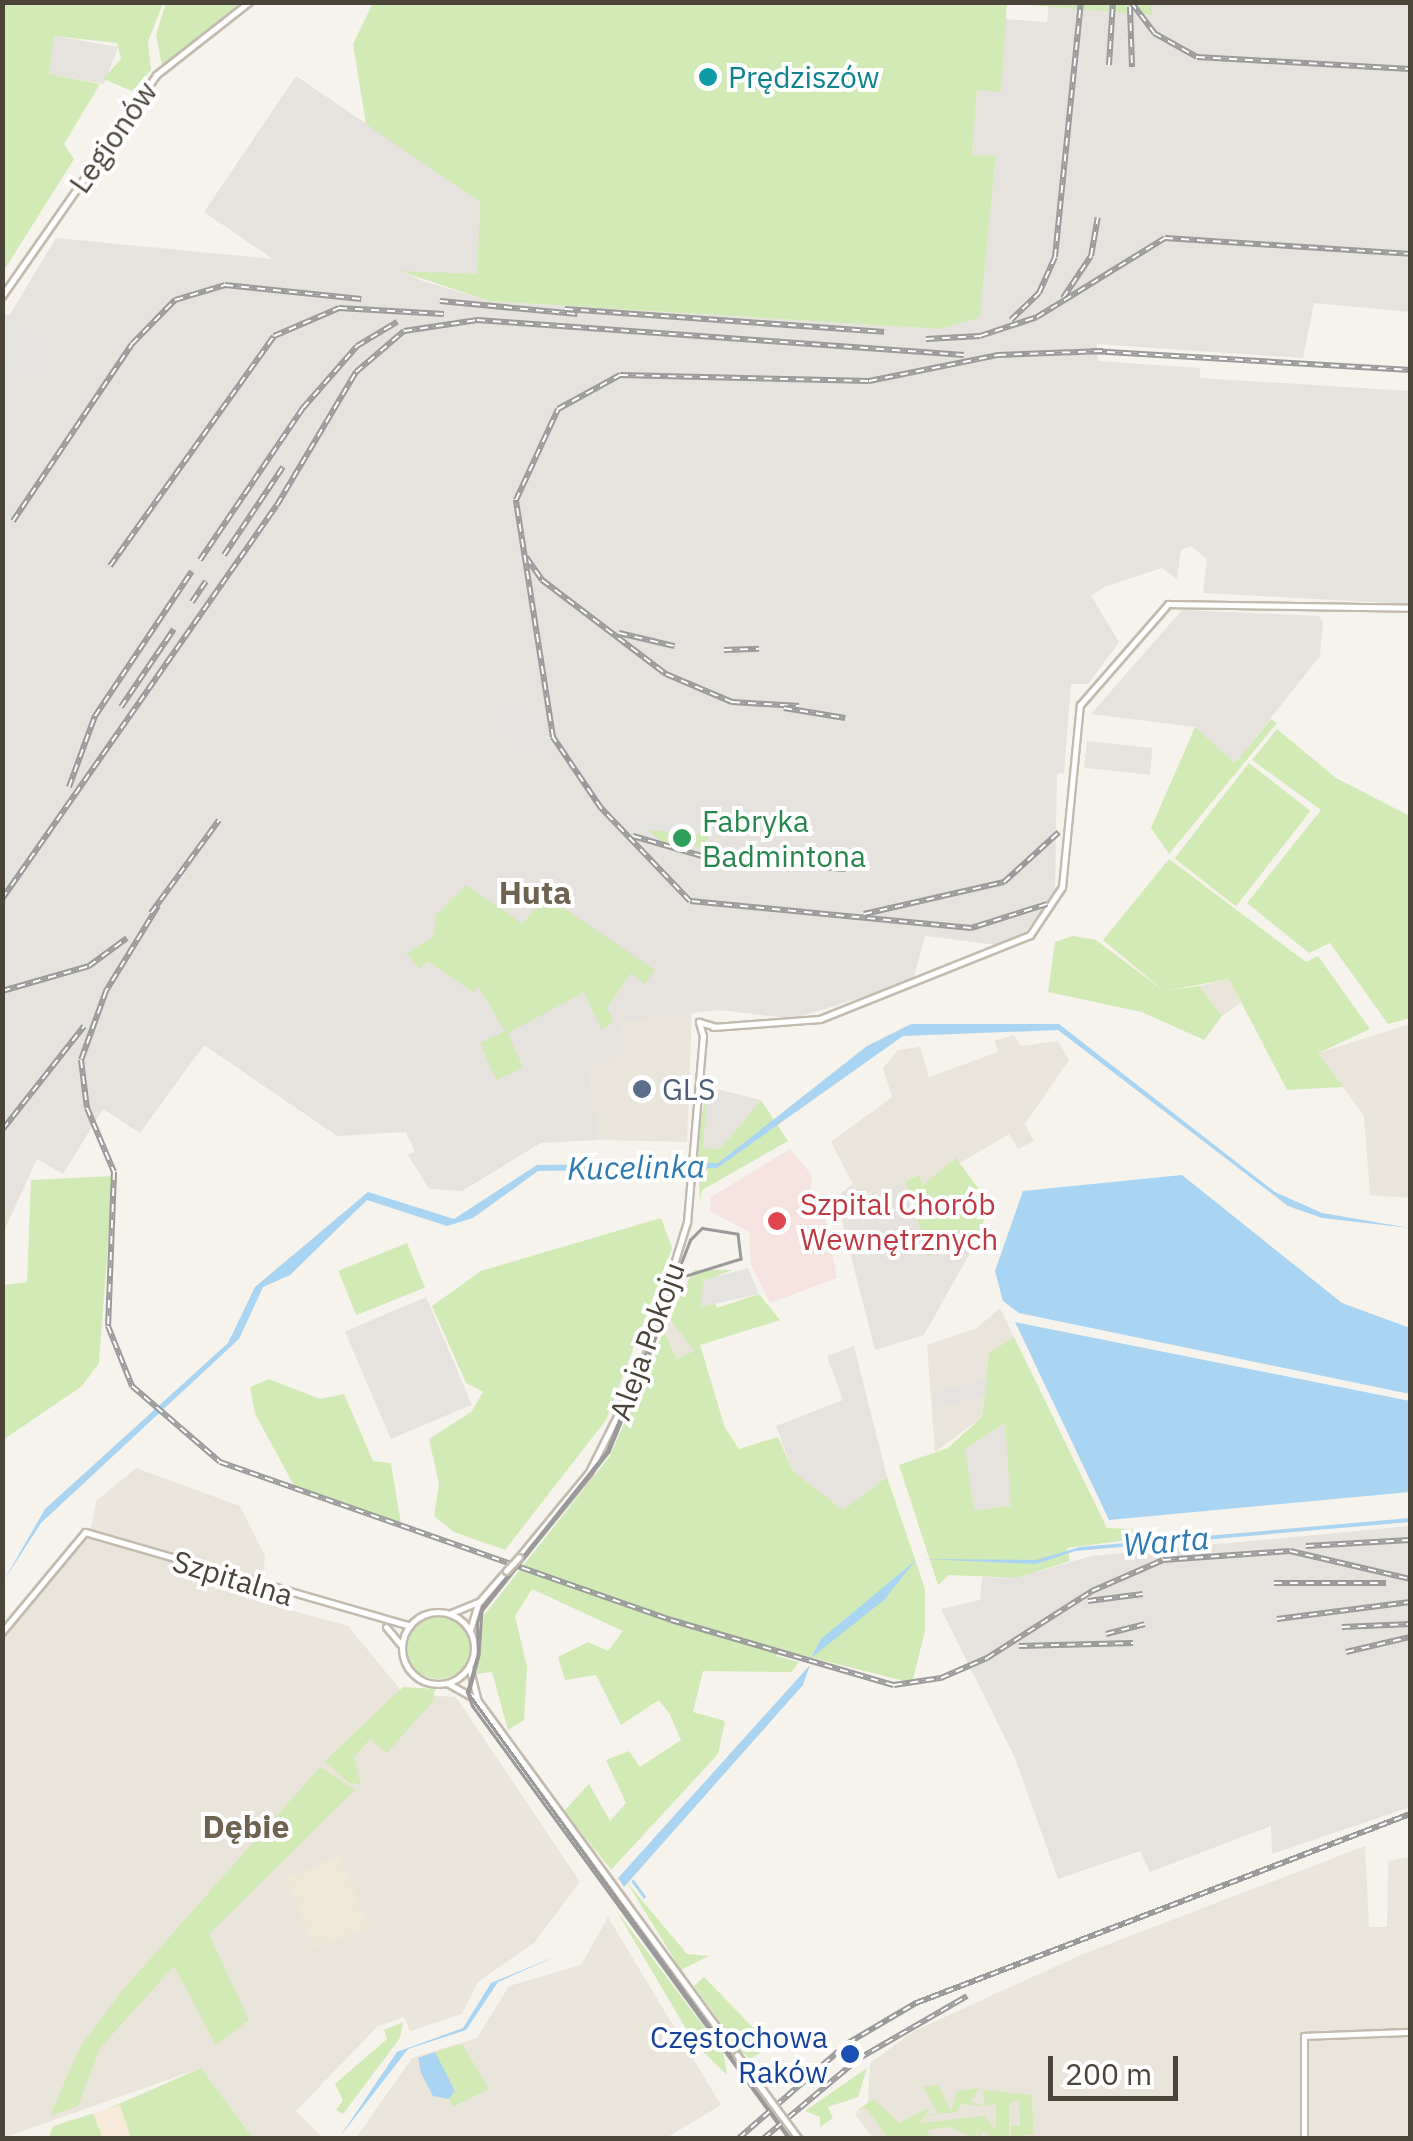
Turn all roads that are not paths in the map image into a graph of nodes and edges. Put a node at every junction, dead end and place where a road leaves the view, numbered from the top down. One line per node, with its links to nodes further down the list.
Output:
1 (249, 2): 2 (street, Legionów)
2 (2, 296)
3 (1410, 608): 4 (street)
4 (713, 1027): 5 (street); 5 (street)
5 (704, 1036): 6 (street, Aleja Pokoju, bridge)
6 (480, 1600): 7 (street, Aleja Pokoju); 10 (street, Aleja Pokoju)
7 (448, 1614): 9 (street); 10 (street)
8 (382, 1624): 9 (street, Szpitalna); 11 (street, Szpitalna); 12 (street)
9 (410, 1626): 12 (street)
10 (470, 1630): 13 (street)
11 (2, 1632)
12 (402, 1647): 14 (street)
13 (470, 1666): 14 (street); 15 (street)
14 (444, 1683): 15 (street)
15 (478, 1701): 17 (street, bridge)
16 (1410, 2032): 18 (street)
17 (798, 2138)
18 (1304, 2138)

